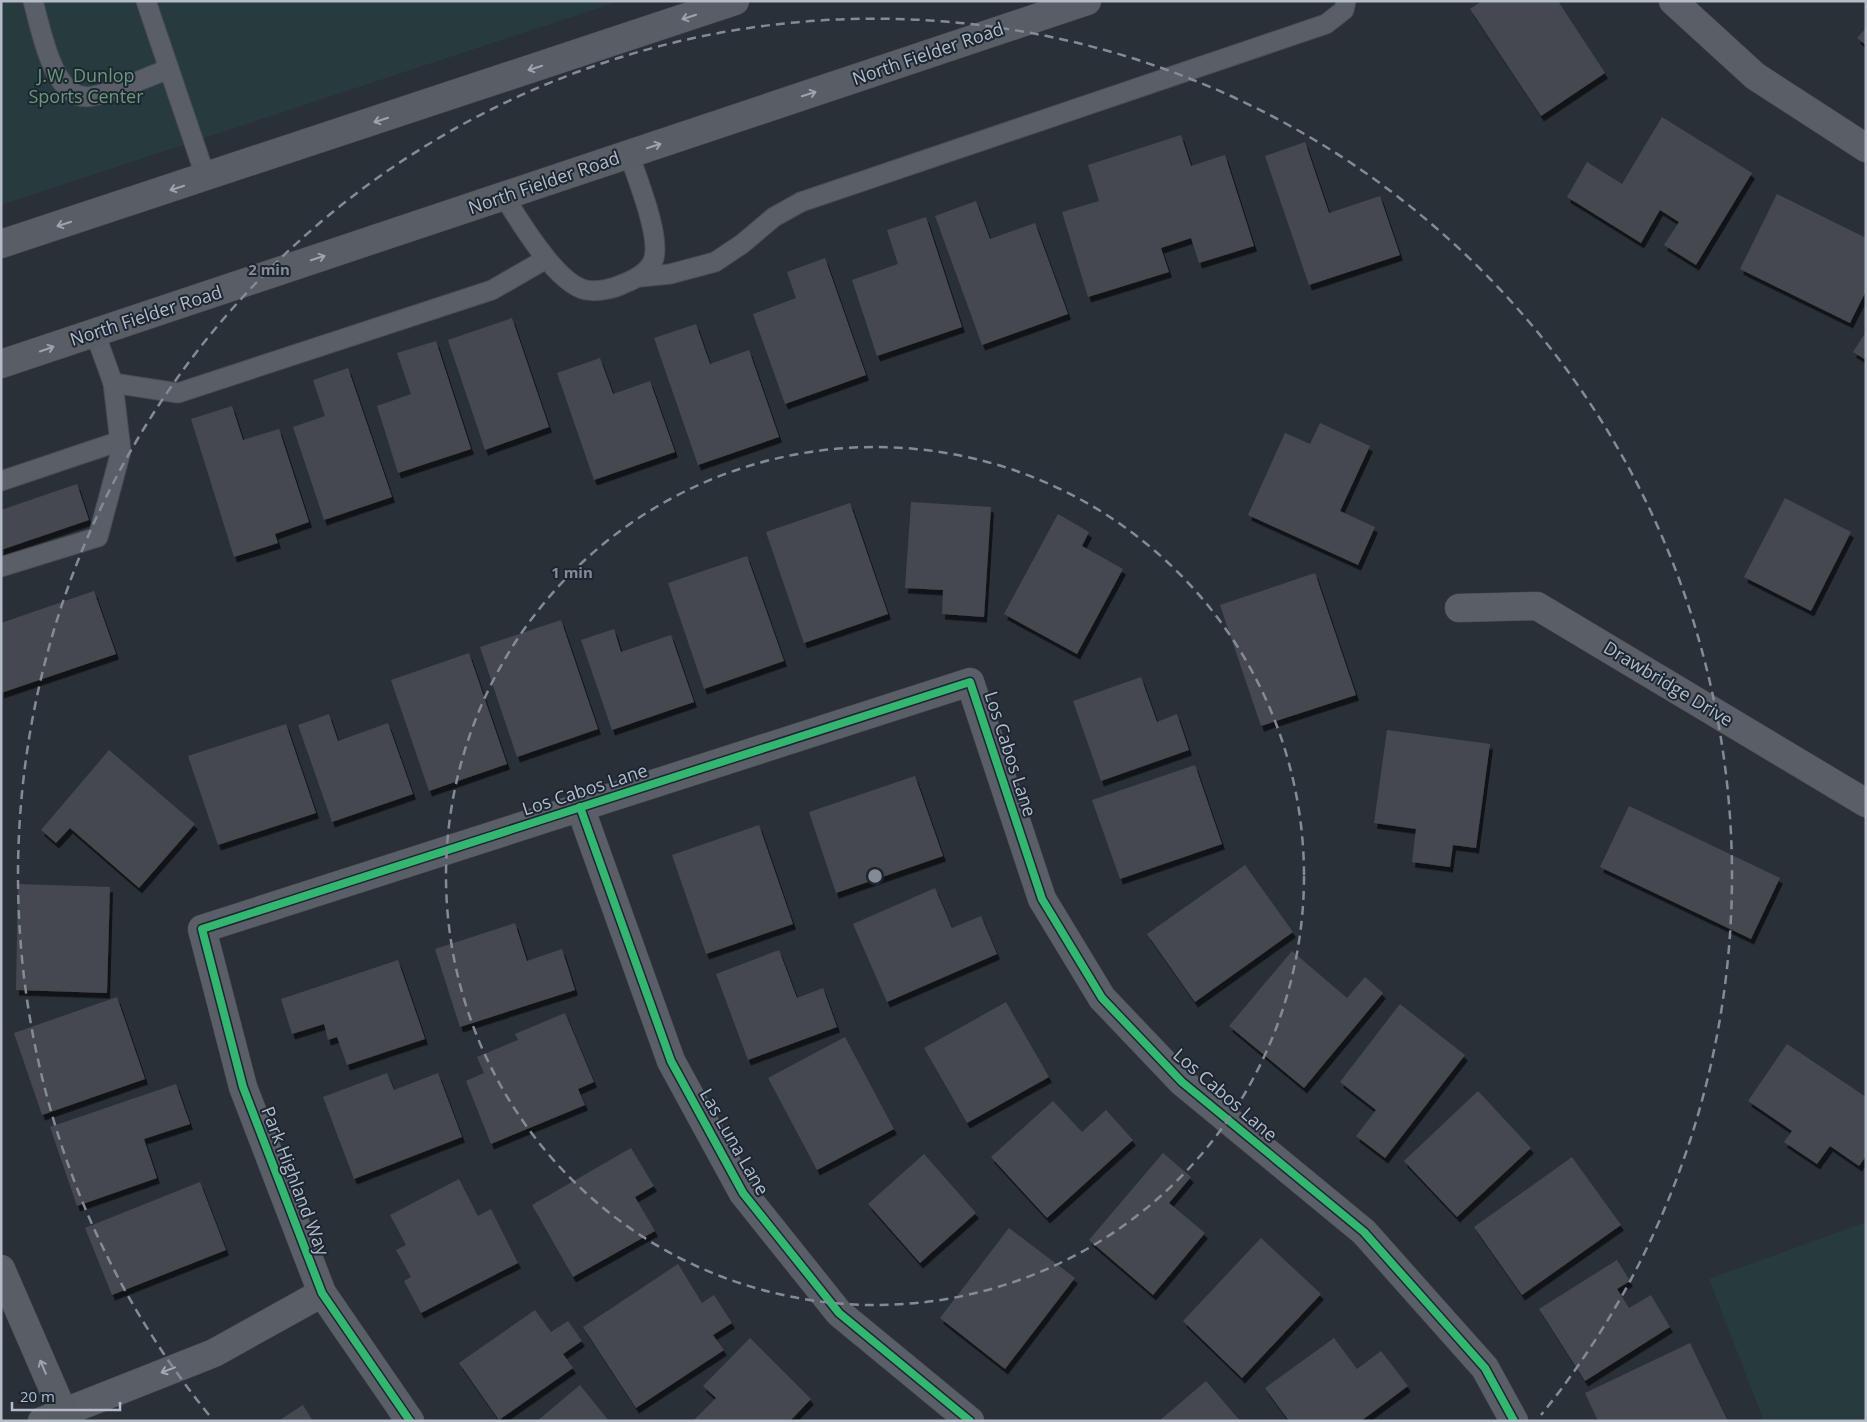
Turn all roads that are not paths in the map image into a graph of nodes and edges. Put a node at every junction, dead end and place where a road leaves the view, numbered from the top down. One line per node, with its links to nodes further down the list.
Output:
1 (33, 1): 7 (lane)
2 (146, 1): 7 (lane)
3 (735, 1): 10 (main road, one-way to 10)
4 (1087, 1): 9 (main road, North Fielder Road, one-way to 4)
5 (1346, 1): 14 (lane)
6 (1673, 1): 8 (street)
7 (169, 70): 10 (lane)
8 (1866, 148)
9 (629, 154): 11 (main road, North Fielder Road); 14 (lane)
10 (206, 178): 12 (main road, one-way to 12)
11 (504, 196): 13 (lane); 15 (main road, North Fielder Road, one-way to 11)
12 (1, 244)
13 (546, 259): 14 (lane); 17 (lane)
14 (641, 277)
15 (95, 333): 16 (main road, North Fielder Road, one-way to 15); 17 (lane)
16 (1, 364)
17 (113, 383): 18 (lane)
18 (120, 441): 19 (lane); 20 (lane)
19 (1, 481)
20 (1, 567)
21 (1459, 608): 22 (street, Drawbridge Drive)
22 (1866, 803)
23 (580, 807): 24 (street, Los Cabos Lane); 29 (street, Las Luna Lane); 30 (street, Los Cabos Lane)
24 (202, 929): 26 (street, Park Highland Way)
25 (1, 1269): 27 (main road, one-way to 25)
26 (322, 1293): 27 (street, one-way to 27); 28 (street, Park Highland Way)
27 (57, 1418)
28 (410, 1421)
29 (970, 1421)
30 (1514, 1421)

